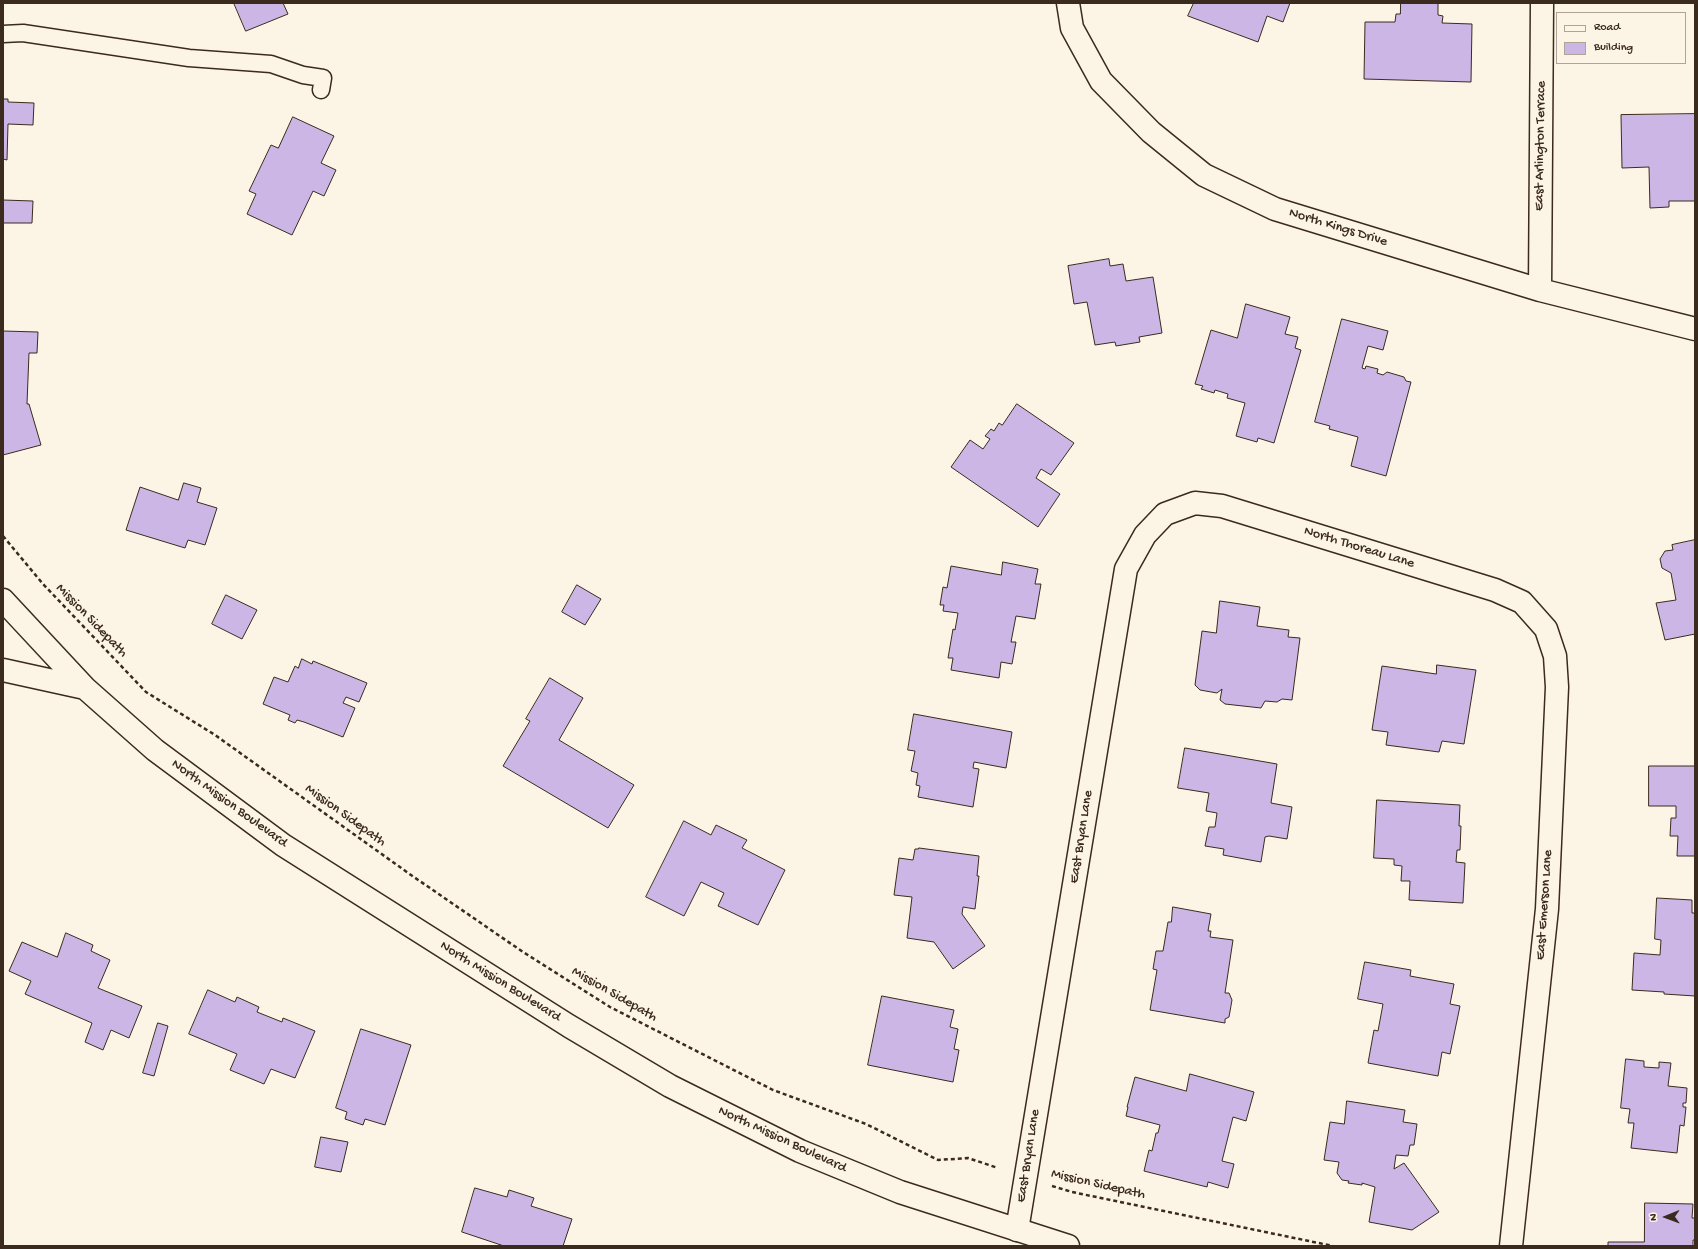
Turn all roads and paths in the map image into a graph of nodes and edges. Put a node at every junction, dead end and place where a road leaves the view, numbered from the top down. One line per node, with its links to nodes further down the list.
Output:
1 (1068, 3): 5 (street, North Kings Drive)
2 (1542, 3): 5 (street, East Arlington Terrace)
3 (3, 34): 4 (lane)
4 (321, 90)
5 (1540, 290): 6 (street, North Kings Drive)
6 (1695, 329)
7 (1222, 506): 9 (street, North Thoreau Lane); 13 (street, East Bryan Lane)
8 (3, 536): 13 (path, Mission Sidepath)
9 (1495, 590): 17 (street, East Emerson Lane)
10 (3, 600): 12 (street, North Mission Boulevard)
11 (3, 670): 12 (street)
12 (85, 688): 14 (street, North Mission Boulevard)
13 (1026, 1177): 14 (street, East Bryan Lane); 16 (path, Mission Sidepath)
14 (1017, 1230): 15 (street, North Mission Boulevard)
15 (1068, 1246)
16 (1333, 1246)
17 (1511, 1246)

